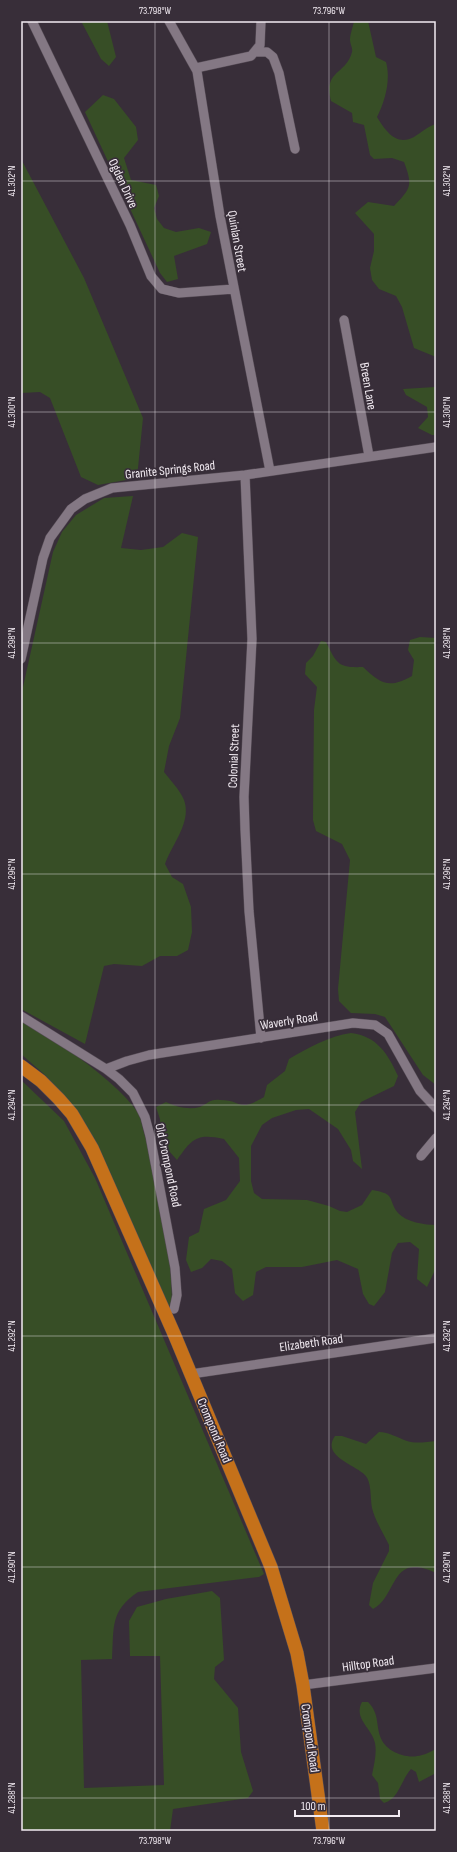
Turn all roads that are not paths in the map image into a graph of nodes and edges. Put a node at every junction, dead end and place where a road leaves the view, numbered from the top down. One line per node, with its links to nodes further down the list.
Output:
1 (32, 21): 7 (street, Ogden Drive)
2 (169, 21): 5 (street, Quinlan Street)
3 (261, 21): 4 (street)
4 (256, 52): 5 (street); 6 (street)
5 (196, 68): 7 (street, Quinlan Street)
6 (296, 149)
7 (234, 289): 11 (street, Quinlan Street)
8 (344, 320): 10 (street, Breen Lane)
9 (436, 447): 10 (street, Granite Springs Road)
10 (369, 456): 11 (street, Granite Springs Road)
11 (270, 471): 12 (street, Granite Springs Road)
12 (245, 475): 13 (street, Granite Springs Road); 15 (street, Colonial Street)
13 (21, 659)
14 (21, 1016): 17 (street, Old Crompond Road)
15 (261, 1038): 17 (street, Waverly Road); 18 (street, Waverly Road)
16 (21, 1066): 23 (highway, Crompond Road)
17 (106, 1069): 21 (street, Old Crompond Road)
18 (436, 1108)
19 (436, 1138): 20 (street)
20 (421, 1156)
21 (174, 1309)
22 (436, 1338): 23 (street, Elizabeth Road)
23 (191, 1374): 25 (highway, Crompond Road)
24 (436, 1668): 25 (street, Hilltop Road)
25 (303, 1685): 26 (highway, Crompond Road)
26 (323, 1831)

